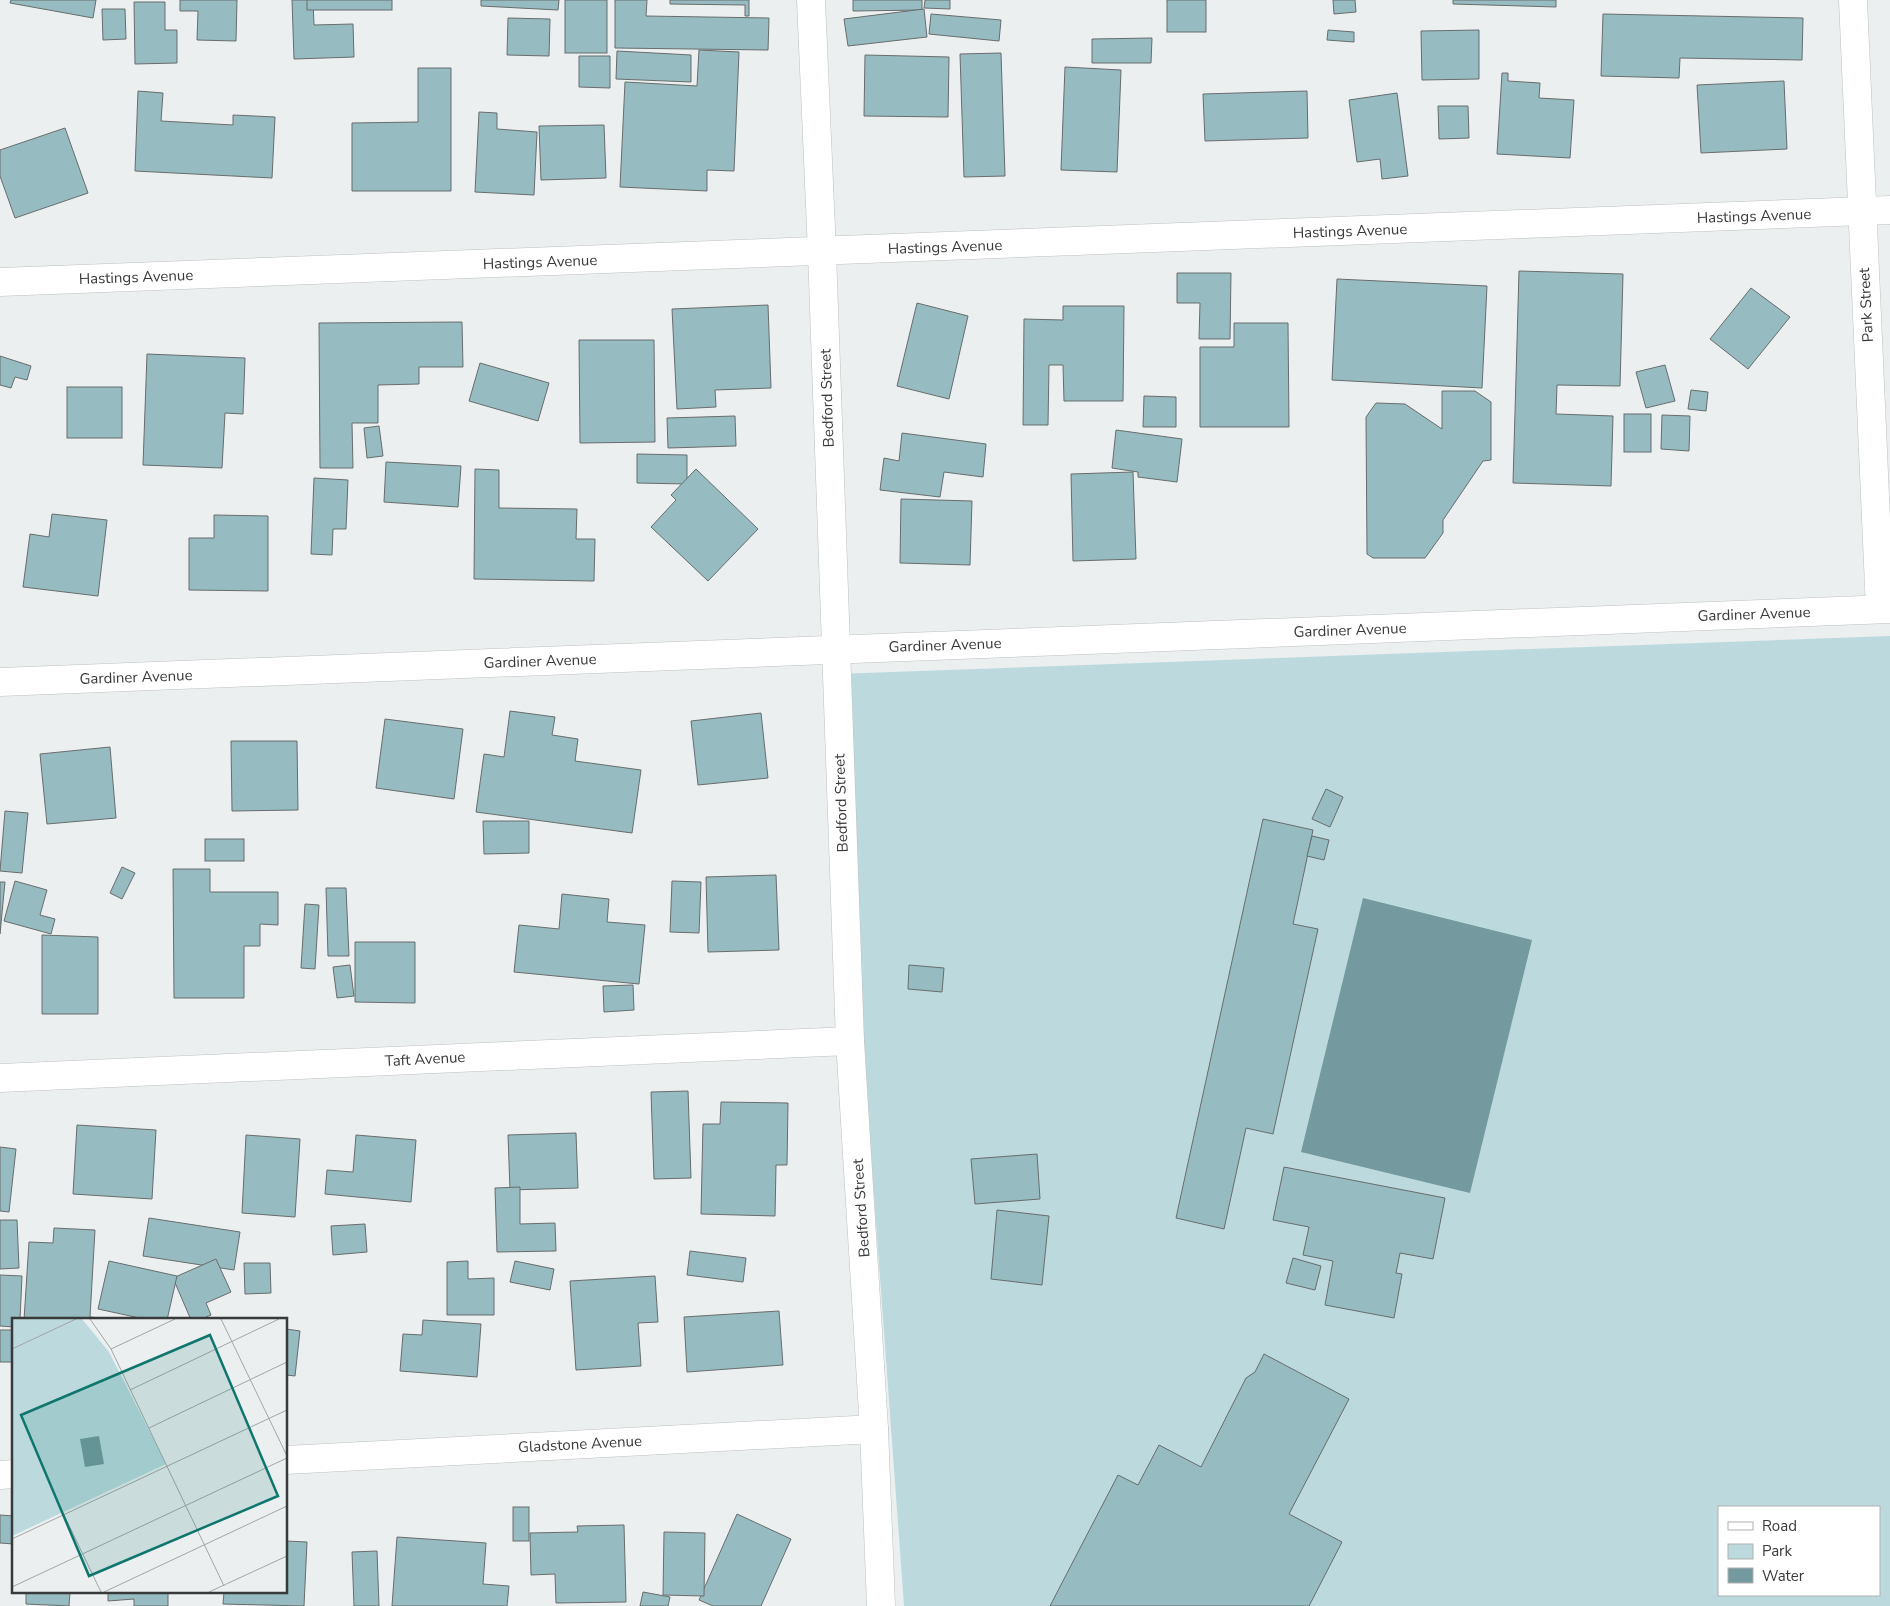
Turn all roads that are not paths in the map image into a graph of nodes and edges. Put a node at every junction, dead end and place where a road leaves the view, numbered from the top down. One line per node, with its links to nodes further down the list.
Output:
1 (811, 0): 5 (street, Bedford Street)
2 (1853, 0): 4 (street, Park Street)
3 (1890, 210): 4 (street, Hastings Avenue)
4 (1862, 211): 5 (street, Hastings Avenue); 7 (street, Park Street)
5 (822, 252): 6 (street, Hastings Avenue); 8 (street, Bedford Street)
6 (0, 282)
7 (1885, 609): 8 (street, Gardiner Avenue)
8 (835, 649): 9 (street, Gardiner Avenue); 10 (street, Bedford Street)
9 (0, 682)
10 (850, 1041): 11 (street, Taft Avenue); 12 (street, Bedford Street)
11 (0, 1078)
12 (874, 1429): 13 (street, Gladstone Avenue); 14 (street, Bedford Street)
13 (288, 1460)
14 (881, 1606)

